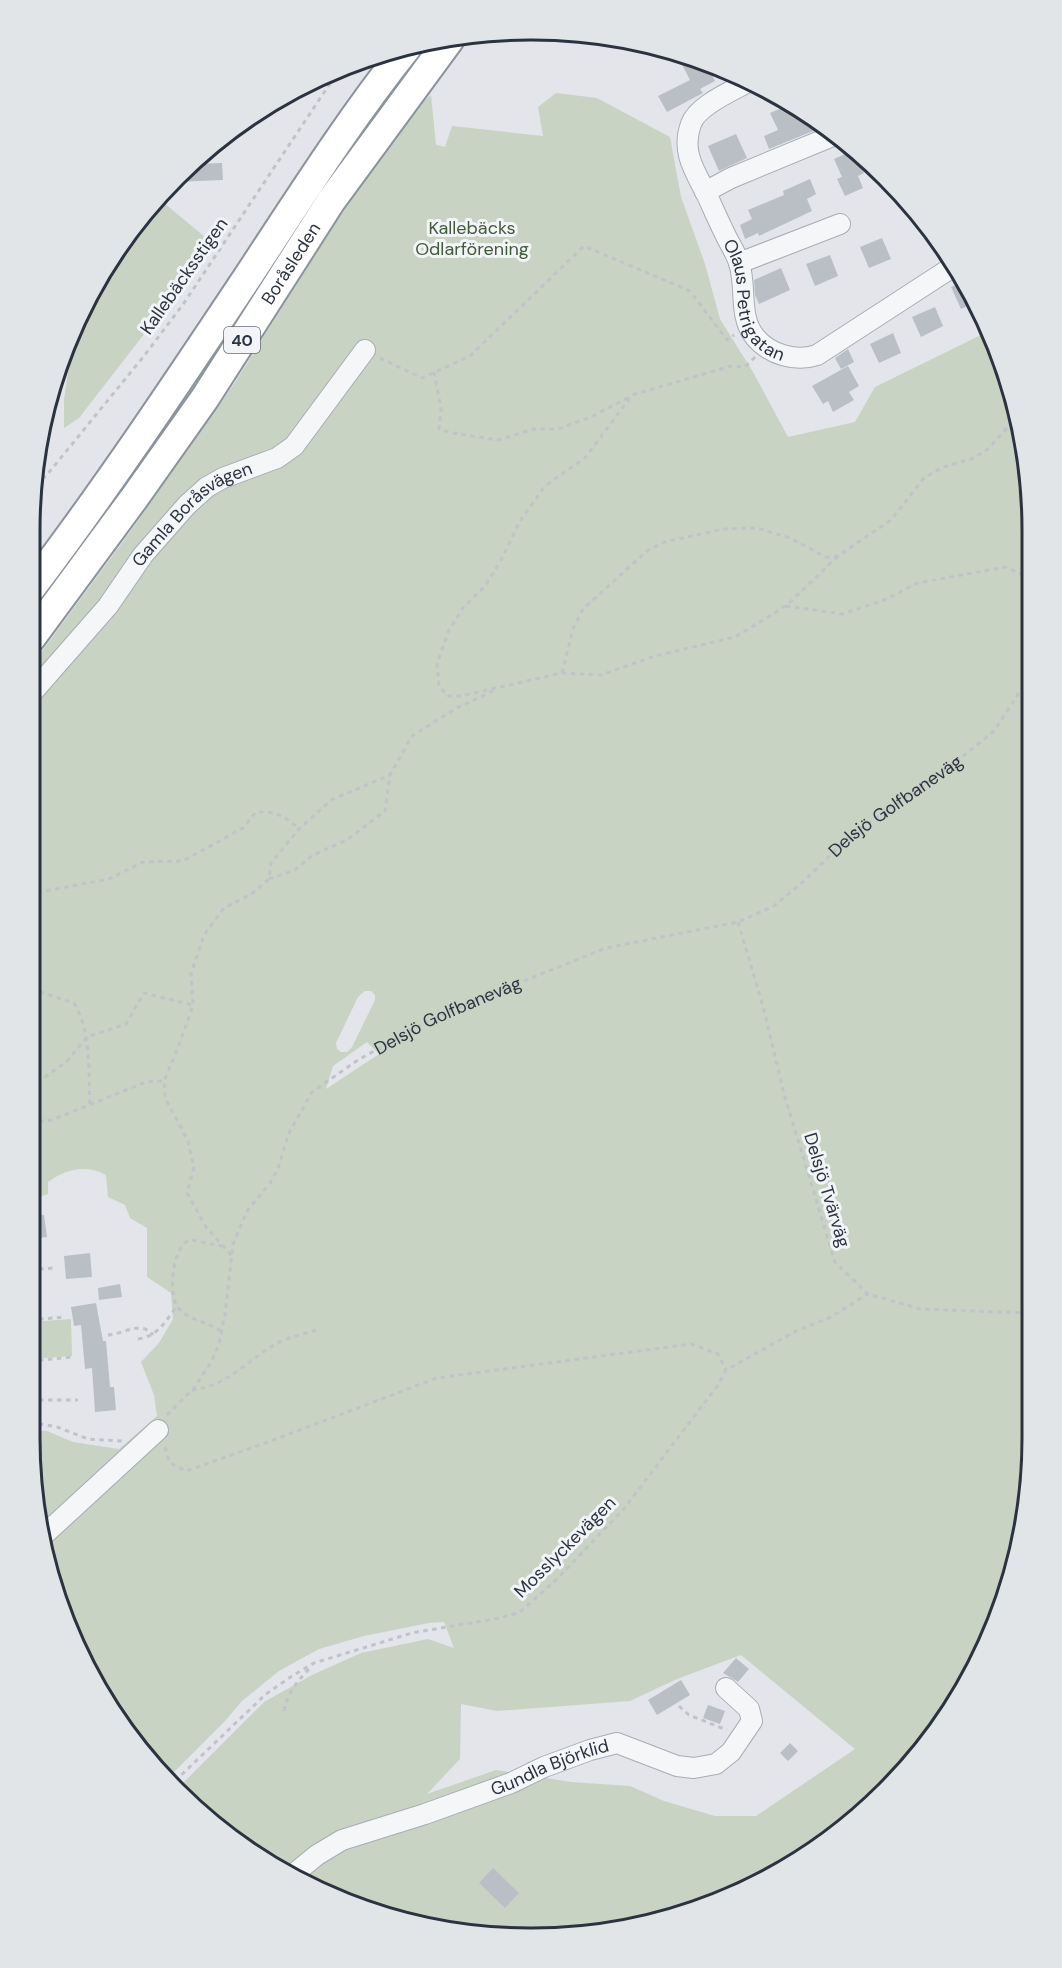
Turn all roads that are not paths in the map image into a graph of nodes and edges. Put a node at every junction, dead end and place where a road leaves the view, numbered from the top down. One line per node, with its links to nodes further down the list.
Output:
1 (443, 49): 11 (highway, Boråsleden / 40)
2 (398, 59): 10 (highway, Boråsleden / 40)
3 (739, 87): 5 (street, Olaus Petrigatan)
4 (826, 139): 5 (street)
5 (705, 192): 7 (street, Olaus Petrigatan)
6 (840, 224): 7 (street)
7 (739, 263): 8 (street, Olaus Petrigatan)
8 (947, 271)
9 (365, 350): 12 (street, Gamla Boråsvägen)
10 (40, 576)
11 (40, 626)
12 (40, 684)
13 (158, 1430): 14 (street)
14 (50, 1530)
15 (726, 1688): 16 (street, Gundla Björklid)
16 (300, 1869)

